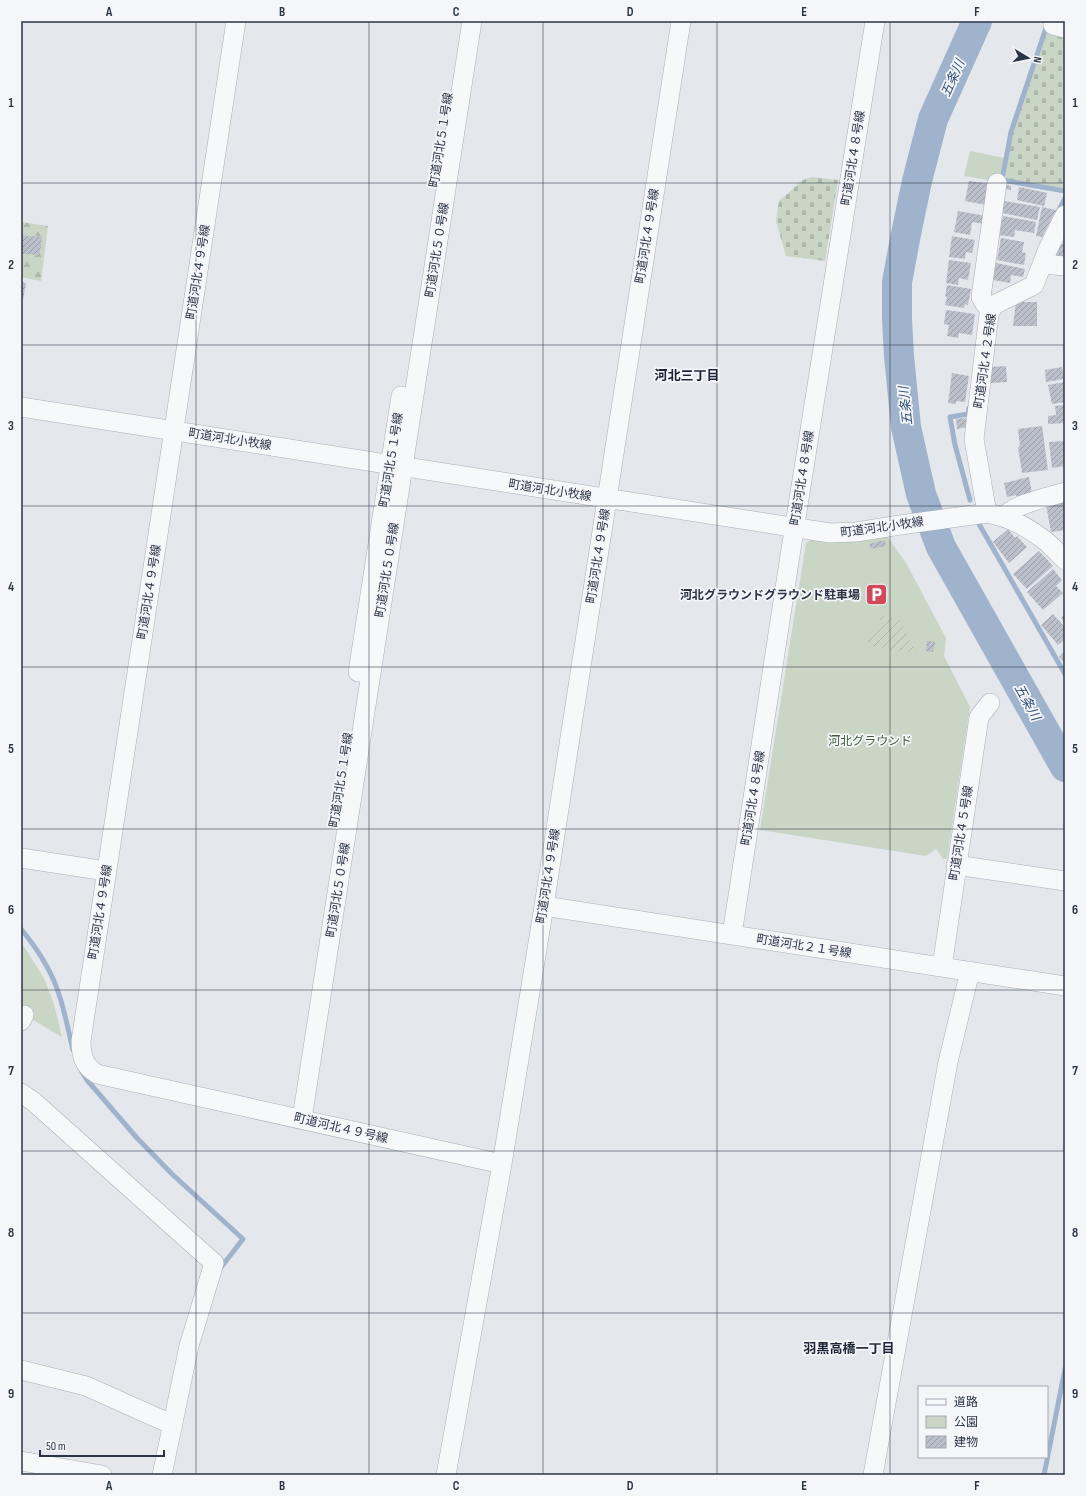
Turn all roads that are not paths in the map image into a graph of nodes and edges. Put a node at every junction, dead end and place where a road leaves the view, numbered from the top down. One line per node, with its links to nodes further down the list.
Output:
1 (236, 21): 14 (street, 町道河北４９号線)
2 (460, 21): 15 (street, 町道河北５１号線)
3 (472, 21): 15 (street, 町道河北５０号線)
4 (681, 21): 17 (street, 町道河北４９号線)
5 (875, 21): 19 (street, 町道河北４８号線)
6 (1053, 21): 7 (street)
7 (1065, 28)
8 (997, 183): 12 (street)
9 (1065, 215): 10 (street, 町道河北４２号線)
10 (1042, 264): 11 (street); 12 (street, 町道河北４２号線)
11 (1065, 266)
12 (991, 309): 18 (street, 町道河北４２号線)
13 (21, 407): 14 (street, 町道河北小牧線)
14 (174, 430): 15 (street, 町道河北小牧線); 24 (street, 町道河北４９号線)
15 (396, 466): 17 (street, 町道河北小牧線); 32 (street, 町道河北５０号線)
16 (1065, 492): 18 (street)
17 (607, 499): 19 (street, 町道河北小牧線); 26 (street, 町道河北４９号線)
18 (996, 515): 19 (street, 町道河北小牧線); 20 (street)
19 (794, 529): 27 (street, 町道河北４８号線)
20 (1065, 560)
21 (990, 703): 23 (street, 町道河北４５号線)
22 (21, 858): 24 (street)
23 (956, 865): 25 (street); 28 (street, 町道河北４５号線)
24 (106, 871): 32 (street, 町道河北４９号線)
25 (1065, 881)
26 (544, 906): 27 (street, 町道河北２１号線); 33 (street, 町道河北４９号線)
27 (732, 935): 28 (street, 町道河北２１号線)
28 (942, 967): 29 (street, 町道河北２１号線)
29 (970, 971): 30 (street, 町道河北２１号線); 40 (street)
30 (1065, 986)
31 (21, 1094): 35 (street)
32 (302, 1119): 33 (street, 町道河北４９号線)
33 (502, 1164): 39 (street)
34 (21, 1370): 35 (street)
35 (173, 1425): 38 (street)
36 (21, 1461): 37 (street)
37 (102, 1475)
38 (162, 1475)
39 (446, 1475)
40 (873, 1475)

